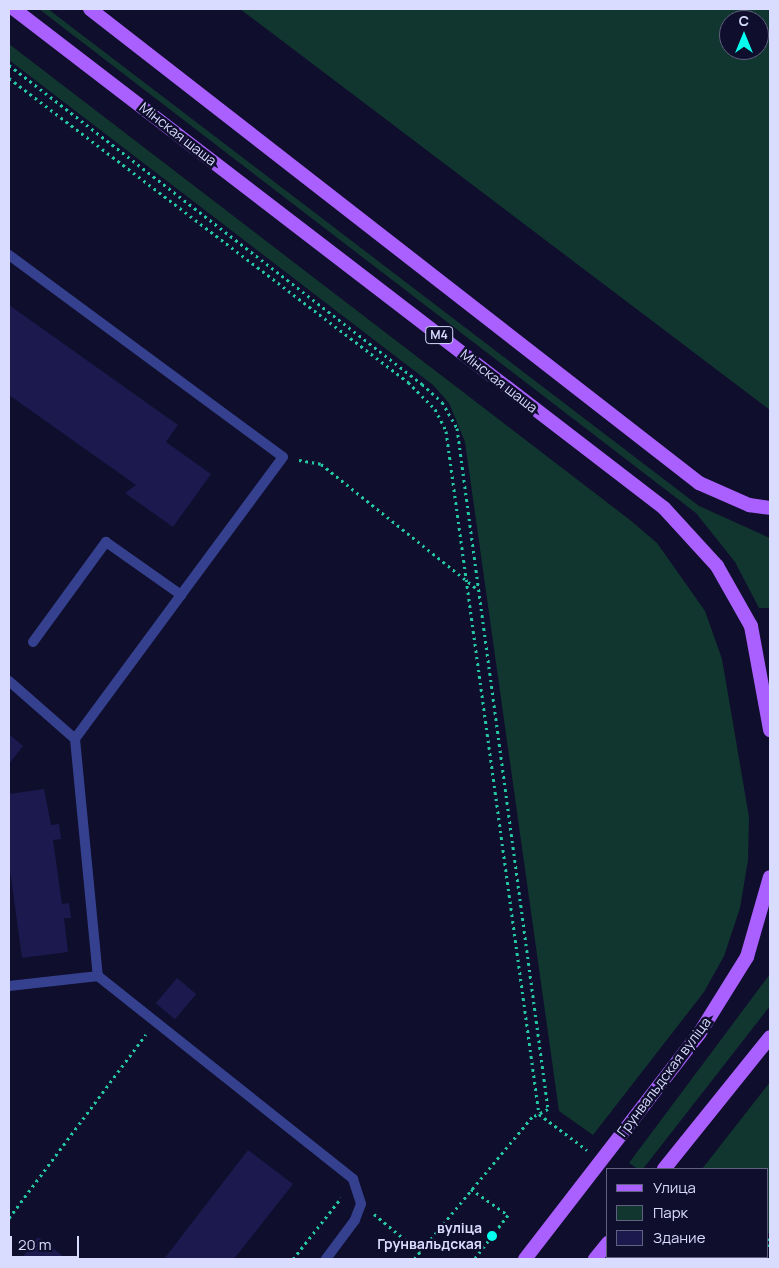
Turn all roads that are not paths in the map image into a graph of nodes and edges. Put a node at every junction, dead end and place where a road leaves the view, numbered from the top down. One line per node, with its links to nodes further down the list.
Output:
1 (14, 9): 8 (main road, Мінская шаша / М4)
2 (90, 9): 4 (main road)
3 (9, 255): 5 (lane)
4 (770, 508)
5 (181, 594): 6 (lane); 9 (lane)
6 (32, 642)
7 (9, 681): 9 (lane)
8 (770, 730)
9 (75, 739): 11 (lane)
10 (770, 877): 17 (main road, Грунвальдская вуліца)
11 (98, 976): 12 (lane); 16 (lane)
12 (9, 986)
13 (770, 1036): 14 (main road)
14 (665, 1168)
15 (606, 1245): 18 (main road)
16 (326, 1259)
17 (526, 1259)
18 (595, 1259)

